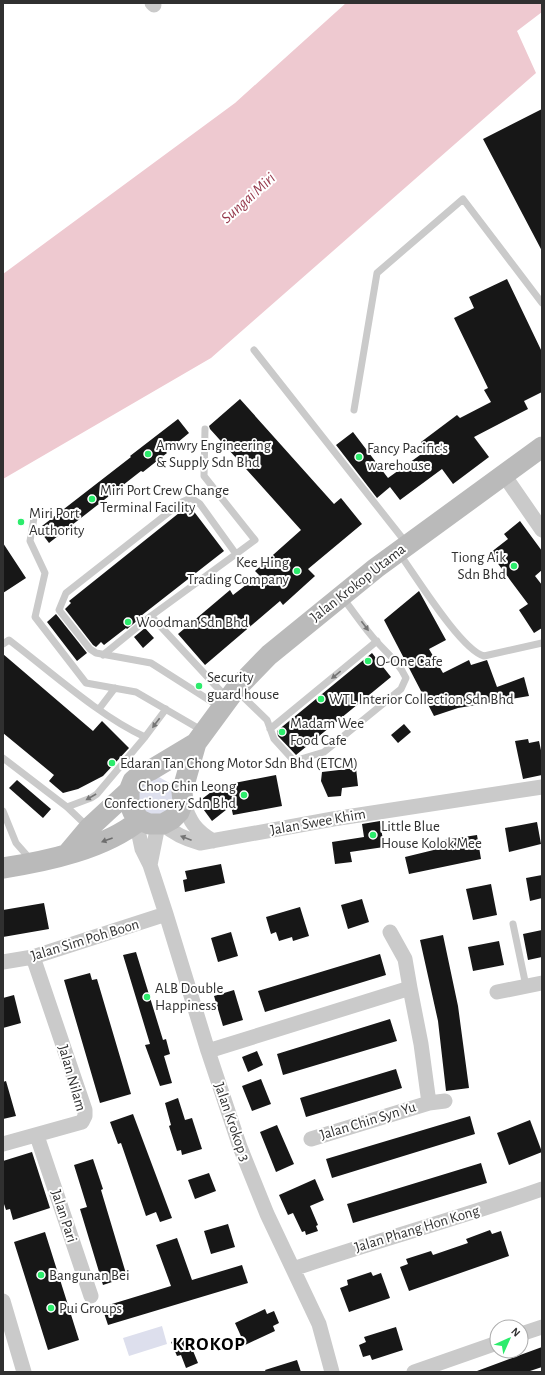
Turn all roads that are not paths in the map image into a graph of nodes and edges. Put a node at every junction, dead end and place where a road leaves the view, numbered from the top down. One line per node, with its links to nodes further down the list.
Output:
1 (542, 303): 3 (lane)
2 (254, 350): 9 (lane)
3 (354, 410)
4 (205, 429): 10 (lane)
5 (542, 448): 6 (street, Jalan Krokop Utama)
6 (504, 475): 8 (street); 9 (street, Jalan Krokop Utama)
7 (34, 518): 17 (lane)
8 (542, 530)
9 (403, 548): 11 (street, Jalan Krokop Utama); 14 (lane)
10 (236, 554): 12 (lane); 16 (lane)
11 (340, 596): 13 (lane, one-way to 13); 18 (street, Jalan Krokop Utama)
12 (151, 616): 16 (lane); 18 (lane)
13 (377, 641): 21 (lane, one-way to 21); 21 (lane)
14 (542, 643)
15 (3, 644): 19 (lane)
16 (103, 655): 18 (lane)
17 (115, 688): 19 (lane); 20 (lane)
18 (228, 699): 21 (lane); 23 (street, Jalan Krokop Utama)
19 (99, 709): 22 (lane)
20 (166, 709): 22 (lane, one-way to 22); 23 (lane)
21 (270, 729)
22 (145, 737): 29 (lane, one-way to 29)
23 (200, 737): 25 (street); 28 (street)
24 (3, 758): 29 (lane)
25 (151, 770): 27 (street); 28 (street)
26 (542, 787): 33 (street, Jalan Swee Khim)
27 (129, 791): 31 (street); 32 (street)
28 (182, 797): 31 (street); 33 (street)
29 (67, 807): 32 (lane)
30 (3, 811): 35 (lane)
31 (154, 823): 33 (street, Jalan Swee Khim, one-way to 31); 34 (street, one-way to 34); 37 (street, Jalan Krokop 3)
32 (89, 828): 34 (street)
33 (213, 841)
34 (68, 854): 35 (street)
35 (35, 863): 36 (street)
36 (3, 868)
37 (166, 914): 40 (street, Jalan Sim Poh Boon); 46 (street, Jalan Krokop 3)
38 (513, 924): 43 (lane)
39 (390, 932): 44 (street, Jalan Chin Syn Yu)
40 (33, 957): 41 (street, Jalan Sim Poh Boon); 49 (street, Jalan Nilam)
41 (3, 962)
42 (542, 983): 43 (street)
43 (526, 986): 45 (street)
44 (410, 988): 46 (street); 48 (street, Jalan Chin Syn Yu)
45 (497, 992)
46 (208, 1051): 53 (street, Jalan Krokop 3)
47 (445, 1101): 48 (street)
48 (429, 1103): 50 (street, Jalan Chin Syn Yu)
49 (37, 1136): 51 (street, Jalan Nilam); 54 (street, Jalan Pari)
50 (311, 1139)
51 (3, 1144)
52 (542, 1189): 53 (street, Jalan Phang Hon Kong)
53 (293, 1269): 60 (street, Jalan Krokop 3)
54 (91, 1296)
55 (3, 1301): 59 (street)
56 (542, 1327): 57 (street)
57 (529, 1331)
58 (489, 1346): 61 (street)
59 (24, 1372)
60 (332, 1372)
61 (414, 1372)

